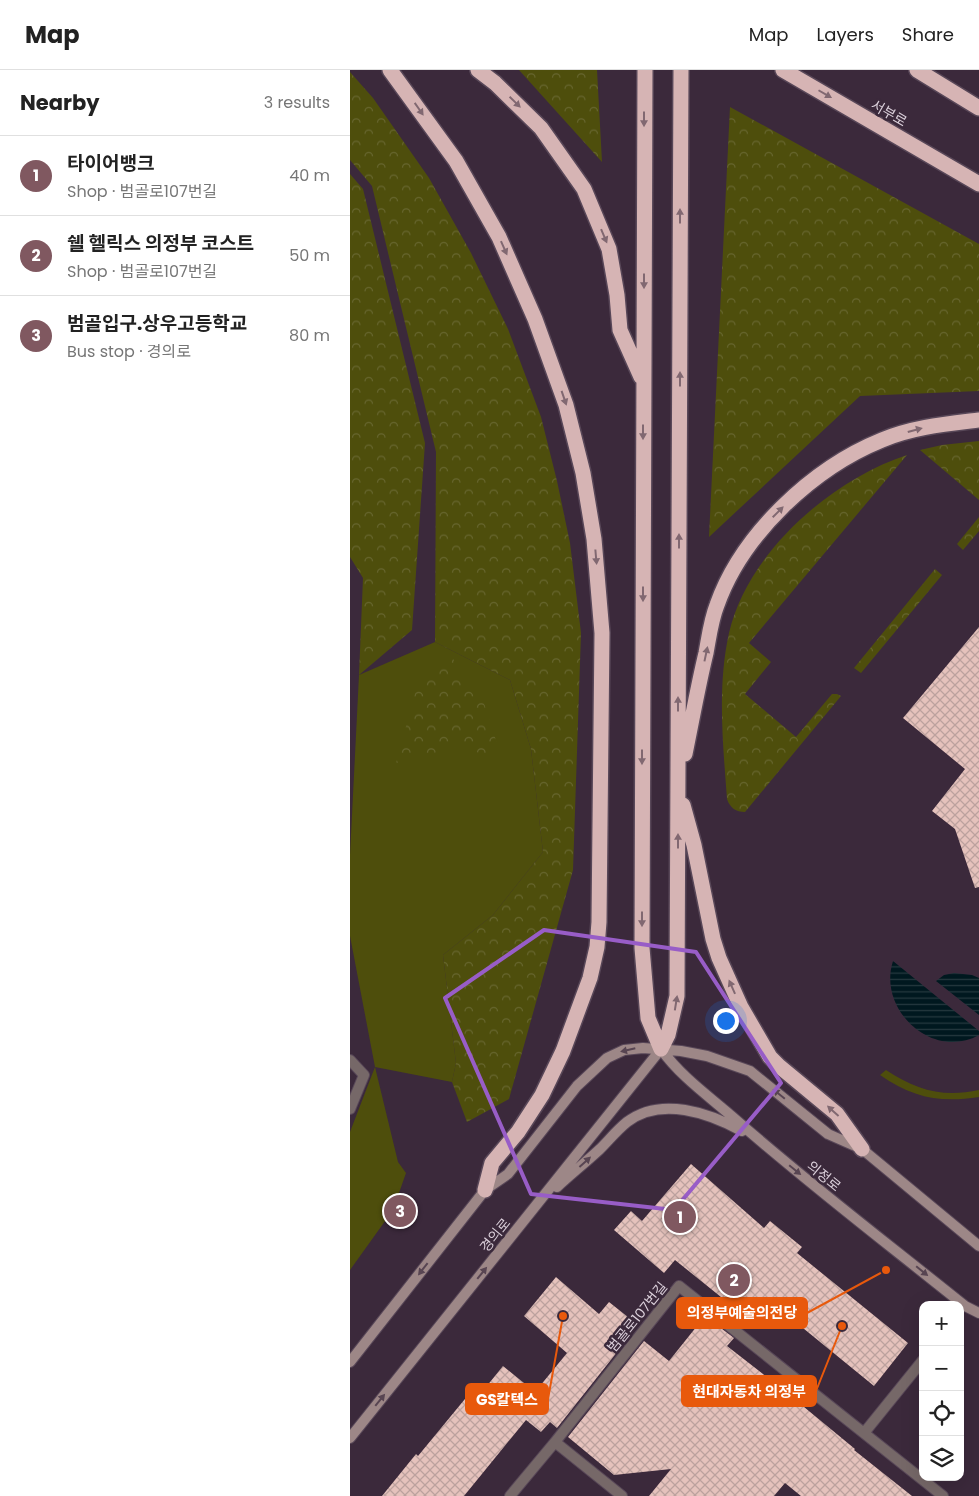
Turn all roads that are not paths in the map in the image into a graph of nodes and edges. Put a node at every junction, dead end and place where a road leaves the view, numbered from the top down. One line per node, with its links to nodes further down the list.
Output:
1 (390, 70): 17 (highway, one-way to 17)
2 (478, 70): 9 (highway, one-way to 9)
3 (644, 70): 9 (highway, one-way to 9)
4 (681, 70): 11 (highway, one-way to 4)
5 (783, 70): 8 (highway, 서부로, one-way to 8)
6 (917, 70): 7 (highway)
7 (979, 108)
8 (979, 184)
9 (643, 383): 12 (highway, one-way to 12)
10 (979, 420): 11 (highway, one-way to 10)
11 (678, 787): 12 (highway, one-way to 11); 16 (highway, one-way to 11)
12 (661, 1049): 15 (street, 의정로); 16 (street, one-way to 12); 17 (street, one-way to 17); 18 (street, 경의로)
13 (350, 1060): 14 (street)
14 (350, 1109)
15 (757, 1139): 18 (street, one-way to 15); 20 (street, 의정로, one-way to 20)
16 (862, 1149): 19 (street)
17 (485, 1190): 23 (street, one-way to 23)
18 (535, 1206): 26 (street, 경의로, one-way to 18)
19 (979, 1246)
20 (953, 1301)
21 (964, 1309): 22 (street, 의정로)
22 (979, 1313)
23 (350, 1362)
24 (919, 1365): 25 (street)
25 (864, 1433): 27 (street, 범골로107번길); 30 (street, 범골로107번길)
26 (350, 1438)
27 (554, 1442): 28 (street, 범골로107번길); 29 (street)
28 (510, 1496)
29 (622, 1496)
30 (943, 1496)

